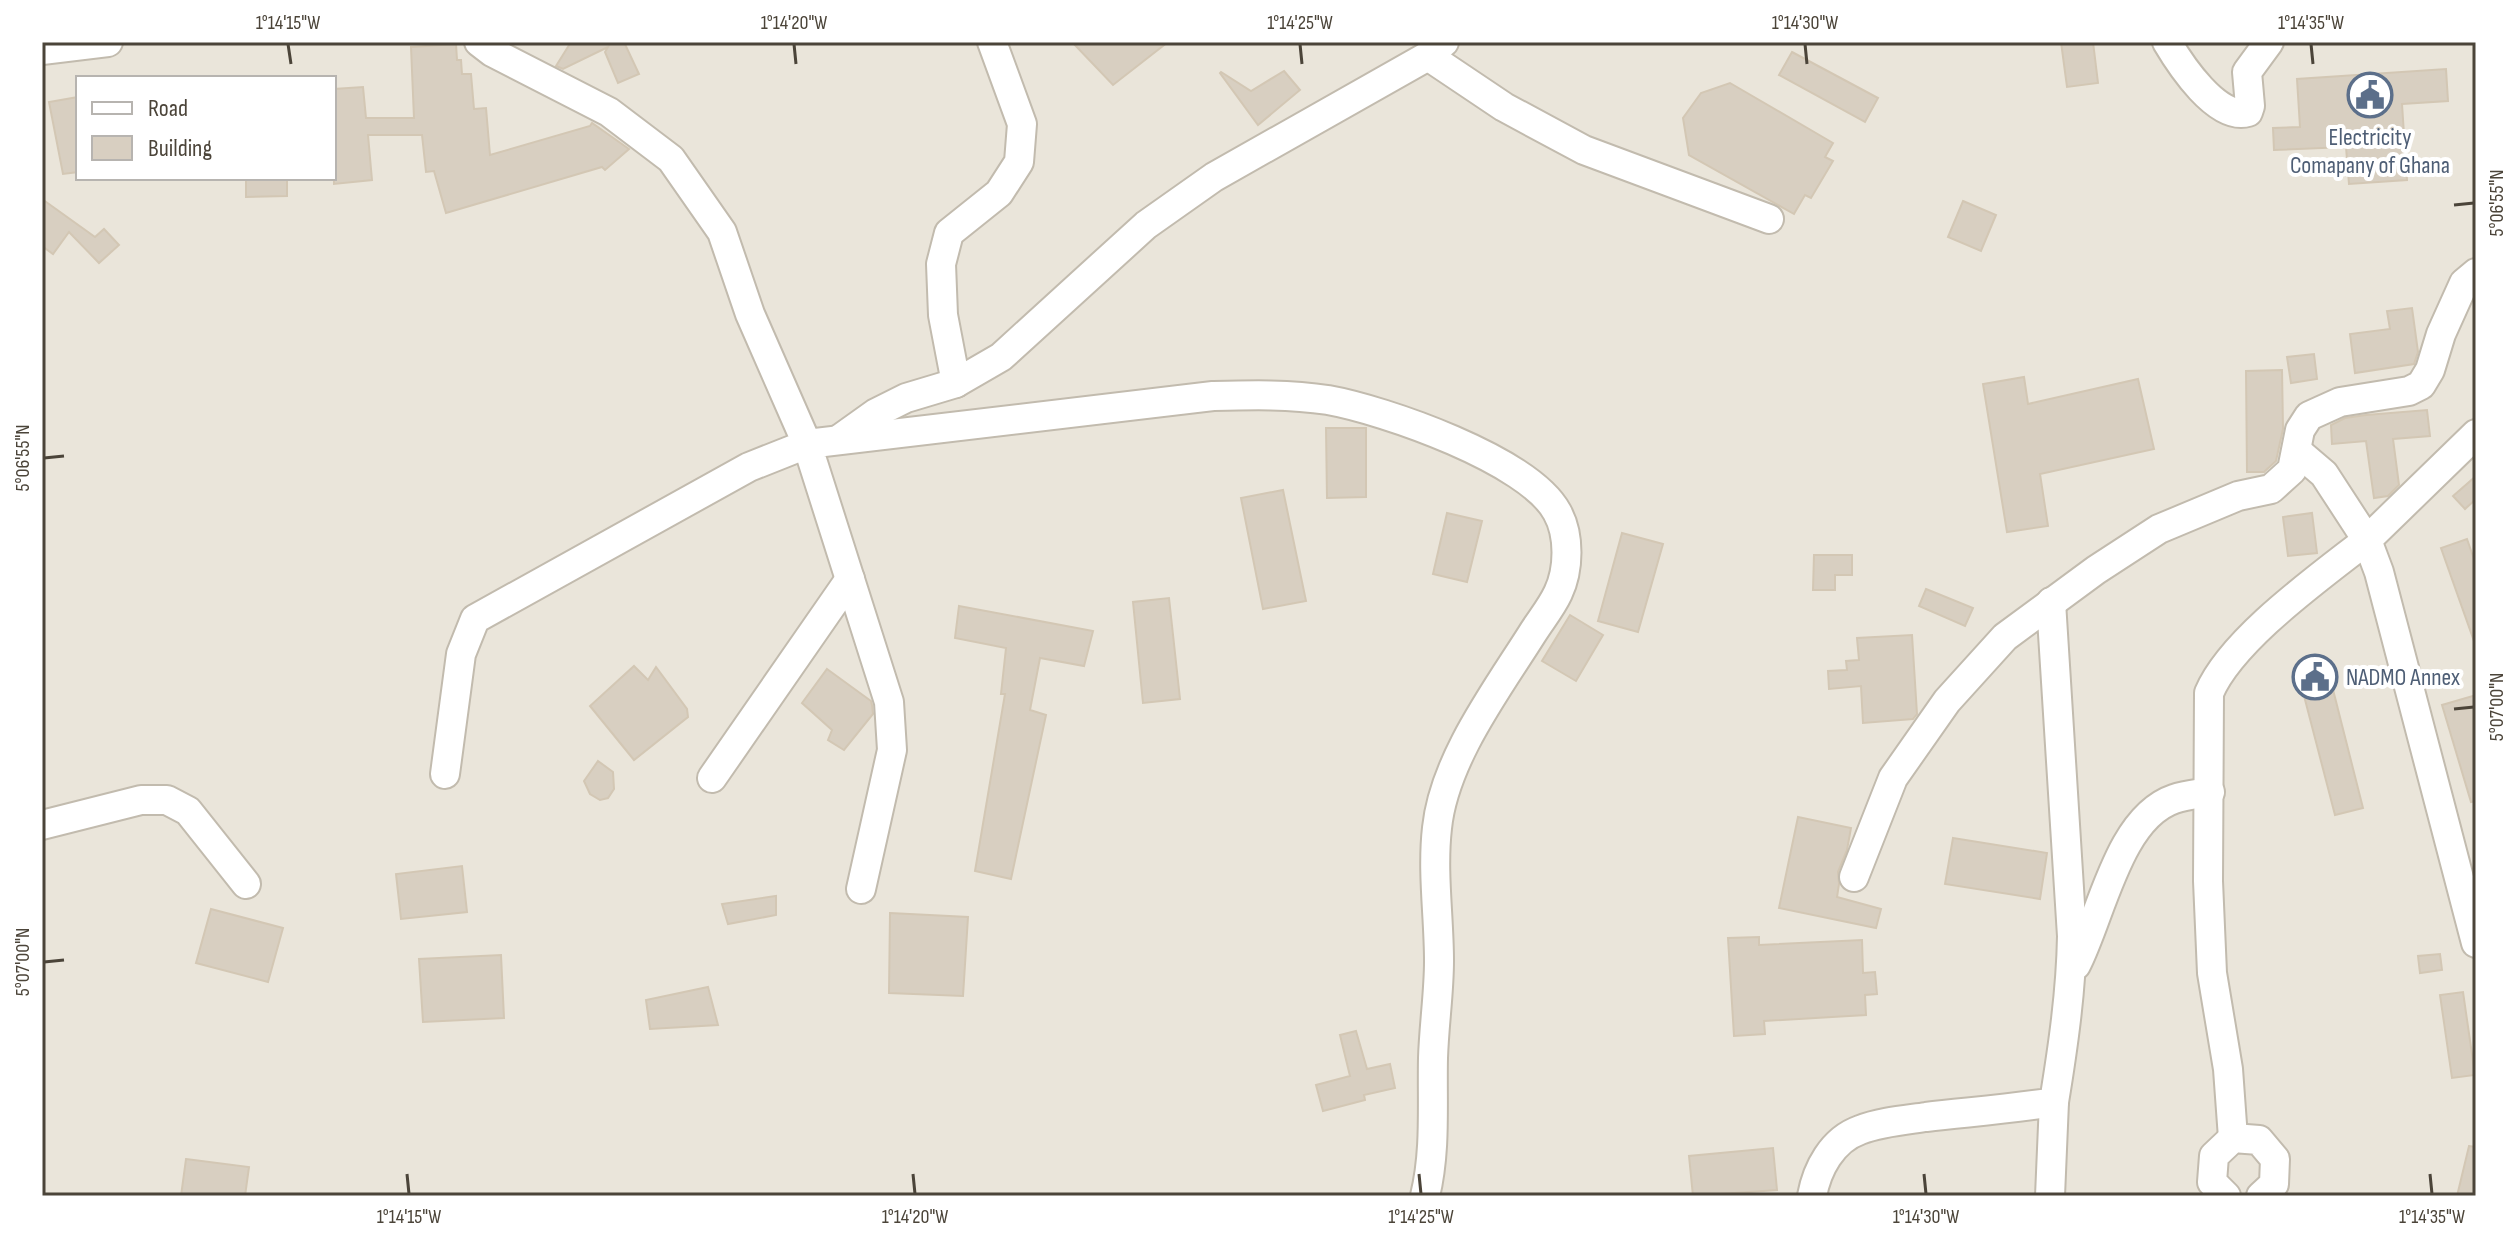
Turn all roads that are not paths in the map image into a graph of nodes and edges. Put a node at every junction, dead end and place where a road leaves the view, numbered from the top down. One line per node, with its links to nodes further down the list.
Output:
1 (108, 42): 7 (street)
2 (479, 42): 13 (street)
3 (992, 42): 10 (street)
4 (2167, 42): 5 (street)
5 (2269, 42)
6 (1436, 49): 8 (street); 10 (street)
7 (42, 50)
8 (1769, 219)
9 (2476, 273): 14 (street)
10 (956, 383): 12 (street)
11 (2476, 434): 15 (street)
12 (839, 439): 13 (street); 29 (street)
13 (807, 444): 16 (street); 18 (street)
14 (2297, 451): 15 (street); 17 (street)
15 (2367, 540): 20 (street); 25 (street)
16 (850, 579): 19 (street); 24 (street)
17 (2051, 602): 22 (street); 26 (street)
18 (445, 774)
19 (712, 778)
20 (2210, 792): 26 (street); 28 (street)
21 (42, 825): 23 (street)
22 (1854, 877)
23 (246, 884)
24 (861, 889)
25 (2476, 943)
26 (2072, 973): 27 (street)
27 (2054, 1102): 30 (street); 31 (street)
28 (2233, 1138): 32 (street); 33 (street)
29 (1425, 1196)
30 (1812, 1196)
31 (2050, 1196)
32 (2226, 1196)
33 (2261, 1196)

